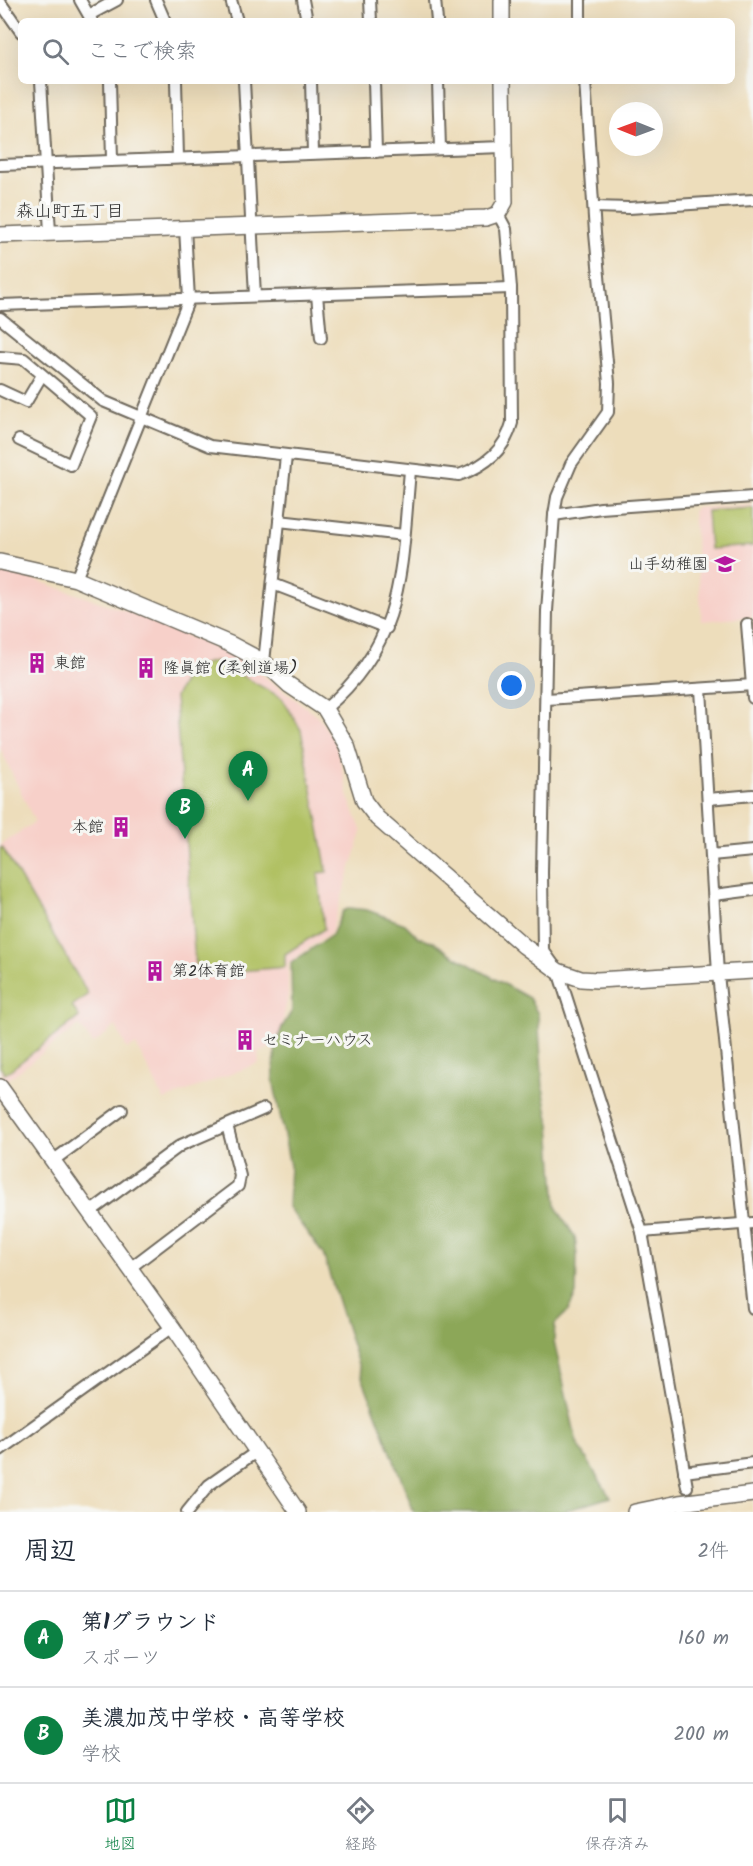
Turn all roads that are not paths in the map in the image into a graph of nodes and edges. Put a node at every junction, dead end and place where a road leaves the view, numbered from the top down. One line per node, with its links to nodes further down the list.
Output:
1 (80, 0): 11 (street)
2 (117, 0): 11 (street)
3 (156, 0): 12 (street)
4 (231, 0): 13 (street)
5 (303, 0): 14 (street)
6 (370, 0): 15 (street)
7 (435, 0): 16 (street)
8 (502, 0): 17 (street)
9 (580, 0): 18 (street)
10 (0, 2): 19 (street)
11 (90, 18)
12 (164, 18)
13 (236, 18)
14 (306, 18)
15 (371, 18)
16 (436, 18)
17 (502, 18)
18 (580, 18)
19 (18, 28)
20 (41, 84): 36 (street)
21 (110, 84): 35 (street)
22 (176, 84): 34 (street)
23 (244, 84): 33 (street)
24 (310, 84): 32 (street)
25 (374, 84): 31 (street)
26 (438, 84): 30 (street)
27 (502, 84): 29 (street)
28 (585, 84): 39 (street)
29 (503, 147): 30 (street); 40 (street)
30 (440, 149): 31 (street)
31 (376, 152): 32 (street)
32 (313, 153): 33 (street)
33 (248, 156): 34 (street); 41 (street)
34 (178, 158): 35 (street)
35 (112, 160): 36 (street)
36 (47, 164): 37 (street); 43 (street)
37 (0, 165)
38 (753, 200): 39 (street)
39 (594, 207): 60 (street)
40 (498, 214): 41 (street); 45 (street)
41 (250, 226): 42 (street); 47 (street)
42 (185, 228): 43 (street); 48 (street)
43 (50, 232): 44 (street)
44 (0, 234)
45 (511, 288): 46 (street); 58 (street)
46 (317, 295): 47 (street); 51 (street)
47 (255, 296): 48 (street)
48 (189, 299): 49 (street); 55 (street)
49 (0, 304)
50 (0, 318): 55 (street)
51 (321, 338)
52 (0, 357): 53 (street)
53 (42, 375): 54 (street); 56 (street)
54 (0, 390)
55 (141, 418): 57 (street); 64 (street)
56 (20, 440)
57 (286, 456): 58 (street); 61 (street)
58 (410, 471): 62 (street)
59 (753, 497): 60 (street)
60 (554, 515): 72 (street)
61 (279, 521): 62 (street); 65 (street)
62 (404, 535): 67 (street)
63 (0, 562): 64 (street)
64 (76, 579): 68 (street)
65 (273, 584): 67 (street); 68 (street)
66 (747, 624): 69 (street)
67 (387, 627): 73 (street)
68 (264, 662): 73 (street)
69 (752, 685): 70 (street); 71 (street)
70 (701, 689): 72 (street); 75 (street)
71 (753, 698)
72 (547, 699): 80 (street)
73 (325, 709): 80 (street)
74 (753, 795): 75 (street)
75 (708, 799): 77 (street)
76 (753, 852): 77 (street)
77 (711, 855): 79 (street)
78 (753, 890): 79 (street)
79 (714, 895): 82 (street)
80 (558, 971): 82 (street); 90 (street)
81 (753, 971): 82 (street)
82 (718, 974): 89 (street)
83 (0, 1087): 87 (street)
84 (264, 1109): 86 (street)
85 (122, 1110): 87 (street)
86 (227, 1125): 88 (street); 91 (street)
87 (54, 1160): 88 (street)
88 (90, 1212): 91 (street)
89 (749, 1224): 90 (street); 92 (street)
90 (642, 1232): 97 (street)
91 (130, 1268): 93 (street)
92 (753, 1308)
93 (172, 1327): 94 (street); 95 (street)
94 (0, 1450)
95 (256, 1452): 100 (street); 101 (street)
96 (753, 1463): 97 (street)
97 (684, 1472): 98 (street)
98 (687, 1487)
99 (753, 1494): 102 (street)
100 (187, 1512)
101 (298, 1512)
102 (635, 1512)

